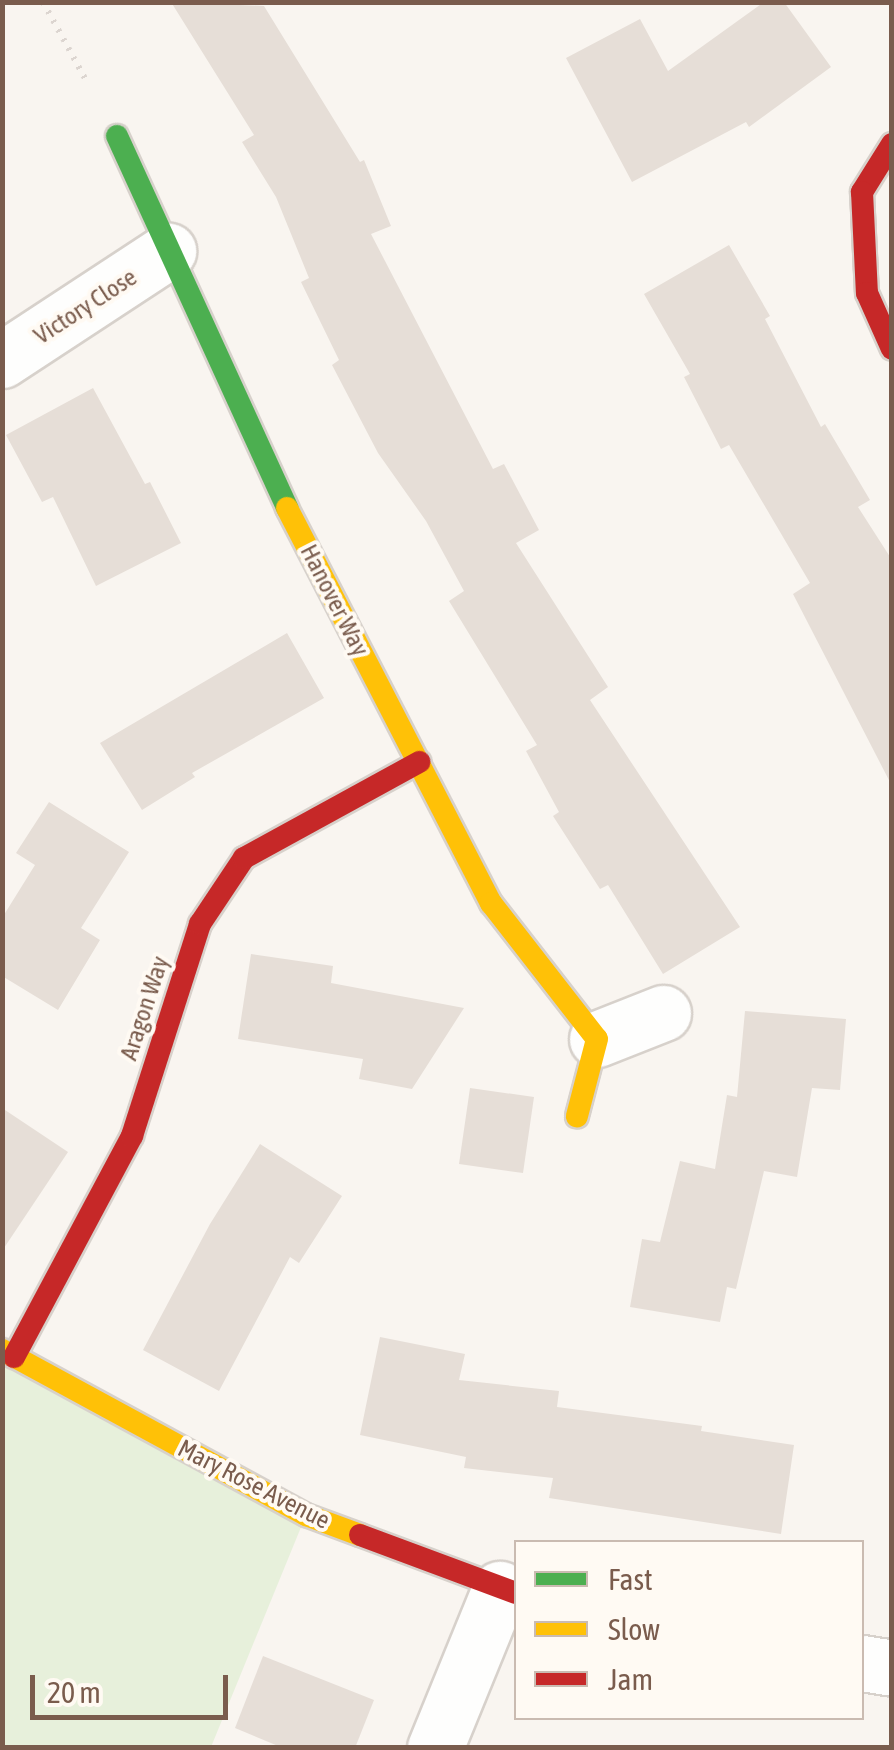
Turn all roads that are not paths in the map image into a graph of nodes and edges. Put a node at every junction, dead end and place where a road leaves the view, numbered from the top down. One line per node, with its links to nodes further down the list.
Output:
1 (117, 136): 3 (street, Hanover Way)
2 (892, 144): 4 (street)
3 (168, 251): 5 (street, Victory Close); 6 (street, Hanover Way)
4 (892, 350)
5 (2, 360)
6 (418, 762): 8 (street, Hanover Way); 10 (street, Aragon Way)
7 (662, 1013): 8 (street)
8 (597, 1039): 9 (street)
9 (577, 1116)
10 (8, 1354): 11 (street, Mary Rose Avenue)
11 (508, 1591): 14 (street)
12 (864, 1664): 13 (street)
13 (892, 1668)
14 (435, 1748)

